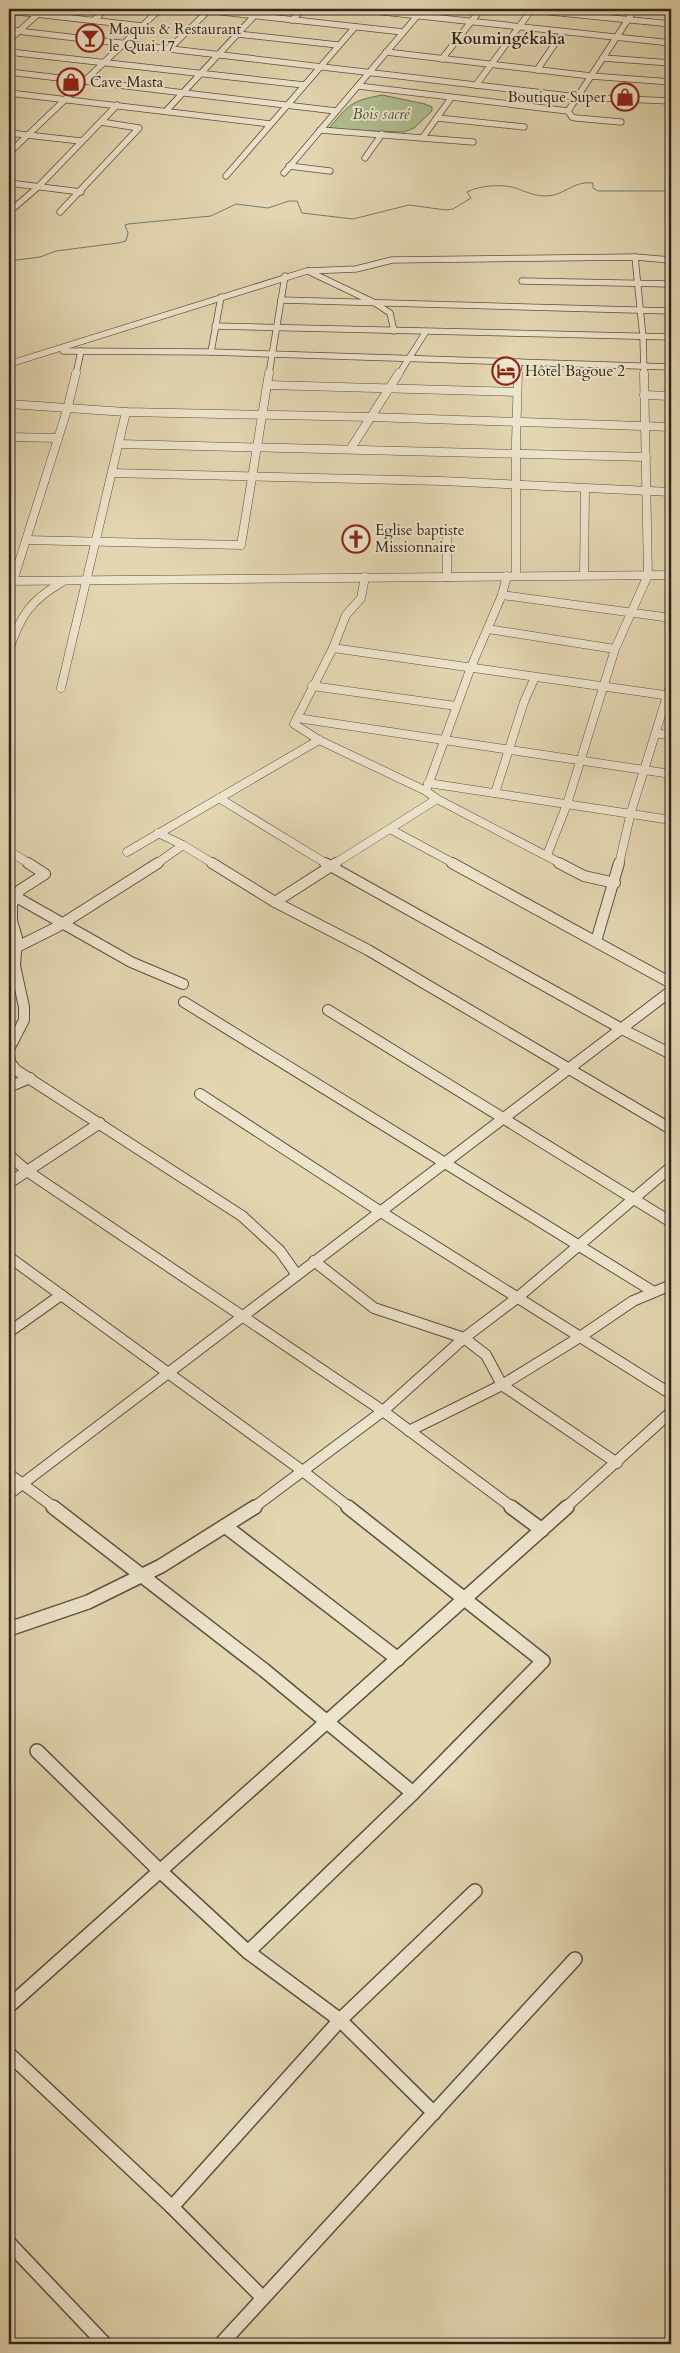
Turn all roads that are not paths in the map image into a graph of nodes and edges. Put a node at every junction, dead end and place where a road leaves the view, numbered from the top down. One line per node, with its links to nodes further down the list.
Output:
1 (106, 9): 15 (street)
2 (160, 9): 20 (street)
3 (195, 9): 10 (street)
4 (303, 9): 16 (street)
5 (356, 9): 14 (street)
6 (423, 9): 14 (street)
7 (481, 9): 18 (street)
8 (531, 9): 17 (street); 22 (street)
9 (634, 9): 17 (street)
10 (208, 10): 13 (street); 33 (street)
11 (9, 11): 12 (street)
12 (38, 14): 15 (street); 24 (street)
13 (254, 16): 16 (street); 27 (street)
14 (417, 16): 18 (street); 25 (street)
15 (94, 20): 20 (street)
16 (292, 20): 21 (street)
17 (627, 20): 19 (street); 28 (street)
18 (471, 22): 22 (street); 38 (street)
19 (671, 24)
20 (142, 26): 30 (street)
21 (355, 27): 25 (street); 32 (street)
22 (519, 27): 26 (street); 41 (street)
23 (9, 30): 24 (street)
24 (19, 31): 29 (street); 30 (street)
25 (403, 32): 35 (street)
26 (563, 32): 28 (street); 43 (street)
27 (237, 34): 32 (street); 36 (street)
28 (616, 37): 31 (street); 37 (street)
29 (9, 40)
30 (124, 43): 33 (street); 39 (street)
31 (671, 43)
32 (338, 45): 42 (street)
33 (170, 48): 36 (street)
34 (9, 52): 39 (street)
35 (386, 52): 38 (street); 45 (street)
36 (218, 54): 42 (street); 46 (street)
37 (603, 58): 40 (street); 47 (street)
38 (442, 59): 41 (street)
39 (103, 63): 46 (street); 48 (street)
40 (671, 64)
41 (490, 65): 43 (street); 50 (street)
42 (321, 66): 45 (street); 51 (street)
43 (537, 70): 47 (street)
44 (9, 72): 48 (street)
45 (370, 72): 50 (street); 52 (street)
46 (200, 74): 51 (street); 54 (street)
47 (591, 76): 49 (street); 56 (street)
48 (85, 81): 54 (street); 58 (street)
49 (671, 82)
50 (476, 85): 56 (street)
51 (304, 86): 62 (street)
52 (358, 86): 57 (street); 64 (street)
53 (9, 93): 55 (street)
54 (183, 93): 62 (street); 63 (street)
55 (17, 94): 58 (street); 59 (street)
56 (578, 97): 60 (street); 65 (street)
57 (451, 98): 65 (street); 66 (street)
58 (66, 99): 61 (street); 74 (street)
59 (9, 101)
60 (671, 101)
61 (117, 105): 63 (street); 67 (street)
62 (287, 105): 64 (street); 69 (street)
63 (166, 111): 69 (street)
64 (336, 111): 71 (street)
65 (568, 111): 68 (street)
66 (437, 118): 70 (street); 75 (street)
67 (101, 122): 76 (street); 86 (street)
68 (622, 122)
69 (270, 124): 83 (street)
70 (524, 127)
71 (320, 130): 73 (street); 80 (street)
72 (9, 133): 74 (street)
73 (382, 134): 75 (street); 79 (street)
74 (29, 135): 76 (street); 78 (street)
75 (423, 137): 77 (street)
76 (82, 142): 85 (street)
77 (473, 142)
78 (9, 153)
79 (365, 158)
80 (290, 166): 81 (street); 82 (street)
81 (330, 172)
82 (284, 173)
83 (226, 176)
84 (9, 183): 85 (street)
85 (38, 187): 86 (street); 87 (street)
86 (81, 192): 88 (street)
87 (9, 212)
88 (60, 212)
89 (635, 257): 90 (street); 91 (street); 94 (street)
90 (671, 260)
91 (307, 271): 92 (street); 98 (street)
92 (285, 276): 96 (street); 97 (street)
93 (522, 281): 94 (street)
94 (638, 284): 95 (street); 99 (street)
95 (671, 284)
96 (221, 298): 101 (street); 107 (street)
97 (281, 300): 98 (street); 102 (street)
98 (375, 302): 99 (street); 103 (street)
99 (640, 310): 100 (street); 105 (street)
100 (671, 311)
101 (215, 326): 102 (street); 109 (street)
102 (277, 328): 103 (street); 110 (street)
103 (394, 331): 104 (street)
104 (425, 333): 105 (street); 111 (street)
105 (643, 337): 106 (street); 114 (street)
106 (671, 337)
107 (51, 351): 108 (street); 113 (street)
108 (82, 351): 109 (street); 122 (street)
109 (211, 352): 110 (street)
110 (273, 354): 111 (street); 116 (street)
111 (409, 359): 112 (street); 117 (street)
112 (519, 362): 114 (street); 118 (street)
113 (9, 364)
114 (643, 366): 115 (street); 119 (street)
115 (671, 367)
116 (268, 385): 117 (street); 124 (street)
117 (390, 388): 118 (street); 125 (street)
118 (516, 392): 126 (street)
119 (644, 395): 120 (street); 127 (street)
120 (671, 396)
121 (9, 404): 122 (street)
122 (67, 410): 123 (street); 130 (street)
123 (126, 412): 124 (street); 131 (street)
124 (263, 415): 125 (street); 132 (street)
125 (370, 417): 126 (street); 133 (street)
126 (515, 422): 127 (street); 134 (street)
127 (645, 426): 128 (street); 135 (street)
128 (671, 427)
129 (9, 437): 130 (street)
130 (58, 438): 143 (street)
131 (119, 444): 132 (street); 136 (street)
132 (258, 446): 133 (street); 137 (street)
133 (351, 448): 134 (street)
134 (516, 454): 135 (street); 138 (street)
135 (646, 457): 140 (street)
136 (112, 473): 137 (street); 144 (street)
137 (252, 478): 138 (street); 144 (street)
138 (517, 485): 139 (street); 147 (street)
139 (585, 489): 140 (street); 145 (street)
140 (647, 491): 141 (street); 148 (street)
141 (671, 492)
142 (447, 531): 150 (street)
143 (26, 540): 144 (street); 153 (street)
144 (96, 542): 152 (street)
145 (584, 575): 147 (street); 148 (street)
146 (671, 575): 148 (street)
147 (511, 576): 150 (street); 154 (street)
148 (648, 576): 155 (street)
149 (365, 577): 150 (street); 152 (street); 158 (street)
150 (447, 577)
151 (65, 580): 152 (street); 153 (street); 160 (street)
152 (86, 580): 166 (street)
153 (11, 581)
154 (502, 595): 155 (street); 157 (street)
155 (631, 612): 156 (street); 159 (street)
156 (671, 618)
157 (488, 629): 159 (street); 161 (street)
158 (333, 648): 161 (street); 164 (street)
159 (615, 649): 165 (street)
160 (9, 650)
161 (471, 667): 162 (street); 168 (street)
162 (535, 677): 165 (street); 174 (street)
163 (671, 683): 167 (street)
164 (312, 686): 168 (street); 169 (street)
165 (603, 687): 167 (street); 175 (street)
166 (61, 688)
167 (669, 695): 170 (street)
168 (456, 706): 173 (street)
169 (297, 718): 172 (street); 173 (street)
170 (656, 733): 171 (street); 176 (street)
171 (671, 736)
172 (319, 740): 178 (street); 180 (street)
173 (443, 741): 174 (street); 178 (street)
174 (509, 750): 175 (street); 179 (street)
175 (580, 760): 176 (street); 182 (street)
176 (644, 770): 177 (street); 183 (street)
177 (671, 774)
178 (427, 787): 179 (street); 181 (street)
179 (495, 793): 182 (street)
180 (219, 798): 186 (street); 191 (street)
181 (437, 799): 185 (street); 190 (street)
182 (567, 804): 183 (street); 190 (street)
183 (631, 812): 184 (street); 192 (street)
184 (671, 820)
185 (390, 829): 191 (street); 196 (street)
186 (158, 833): 187 (street); 189 (street)
187 (183, 845): 194 (street); 195 (street)
188 (9, 851): 193 (street)
189 (127, 852)
190 (547, 856): 192 (street)
191 (331, 867): 194 (street); 203 (street)
192 (615, 883): 196 (street)
193 (12, 894): 195 (street); 197 (street)
194 (275, 902): 207 (street)
195 (62, 924): 197 (street); 199 (street)
196 (596, 941): 198 (street)
197 (13, 949): 204 (street)
198 (671, 983)
199 (182, 984)
200 (671, 992): 203 (street)
201 (184, 1002): 215 (street)
202 (328, 1010): 211 (street)
203 (620, 1028): 205 (street); 207 (street)
204 (9, 1049)
205 (671, 1054)
206 (9, 1056): 208 (street)
207 (567, 1068): 211 (street); 213 (street)
208 (30, 1078): 209 (street); 212 (street)
209 (9, 1087)
210 (200, 1094): 220 (street)
211 (503, 1117): 215 (street); 219 (street)
212 (100, 1123): 217 (street); 225 (street)
213 (671, 1129)
214 (9, 1156): 217 (street)
215 (444, 1162): 220 (street); 222 (street)
216 (671, 1167): 219 (street)
217 (27, 1171): 218 (street); 230 (street)
218 (9, 1183)
219 (634, 1198): 221 (street); 222 (street)
220 (381, 1212): 224 (street); 229 (street)
221 (671, 1222)
222 (577, 1245): 227 (street); 229 (street)
223 (9, 1257): 228 (street)
224 (314, 1261): 225 (street); 233 (street)
225 (297, 1275): 230 (street)
226 (671, 1285): 227 (street)
227 (654, 1292): 232 (street)
228 (61, 1295): 231 (street); 234 (street)
229 (517, 1298): 232 (street); 233 (street)
230 (242, 1315): 234 (street); 237 (street)
231 (9, 1332)
232 (580, 1337): 235 (street); 236 (street)
233 (464, 1338): 235 (street); 237 (street)
234 (166, 1373): 241 (street); 243 (street)
235 (502, 1385): 239 (street); 240 (street)
236 (671, 1394)
237 (382, 1411): 239 (street); 241 (street)
238 (671, 1412): 240 (street)
239 (409, 1430): 246 (street)
240 (617, 1463): 246 (street)
241 (304, 1472): 245 (street); 248 (street)
242 (9, 1474): 243 (street)
243 (22, 1484): 244 (street); 247 (street)
244 (9, 1494)
245 (225, 1526): 247 (street); 250 (street)
246 (542, 1530): 248 (street)
247 (143, 1574): 249 (street); 251 (street)
248 (466, 1599): 250 (street); 253 (street)
249 (9, 1630)
250 (398, 1659): 251 (street)
251 (328, 1720): 253 (street); 254 (street)
252 (37, 1751): 254 (street)
253 (412, 1793): 256 (street)
254 (159, 1870): 256 (street); 258 (street)
255 (476, 1891): 259 (street)
256 (248, 1952): 259 (street)
257 (575, 1959): 261 (street)
258 (9, 2006)
259 (340, 2020): 261 (street); 262 (street)
260 (9, 2054): 262 (street)
261 (434, 2113): 264 (street)
262 (172, 2207): 264 (street)
263 (9, 2243): 265 (street)
264 (263, 2298): 266 (street)
265 (105, 2344)
266 (221, 2344)

